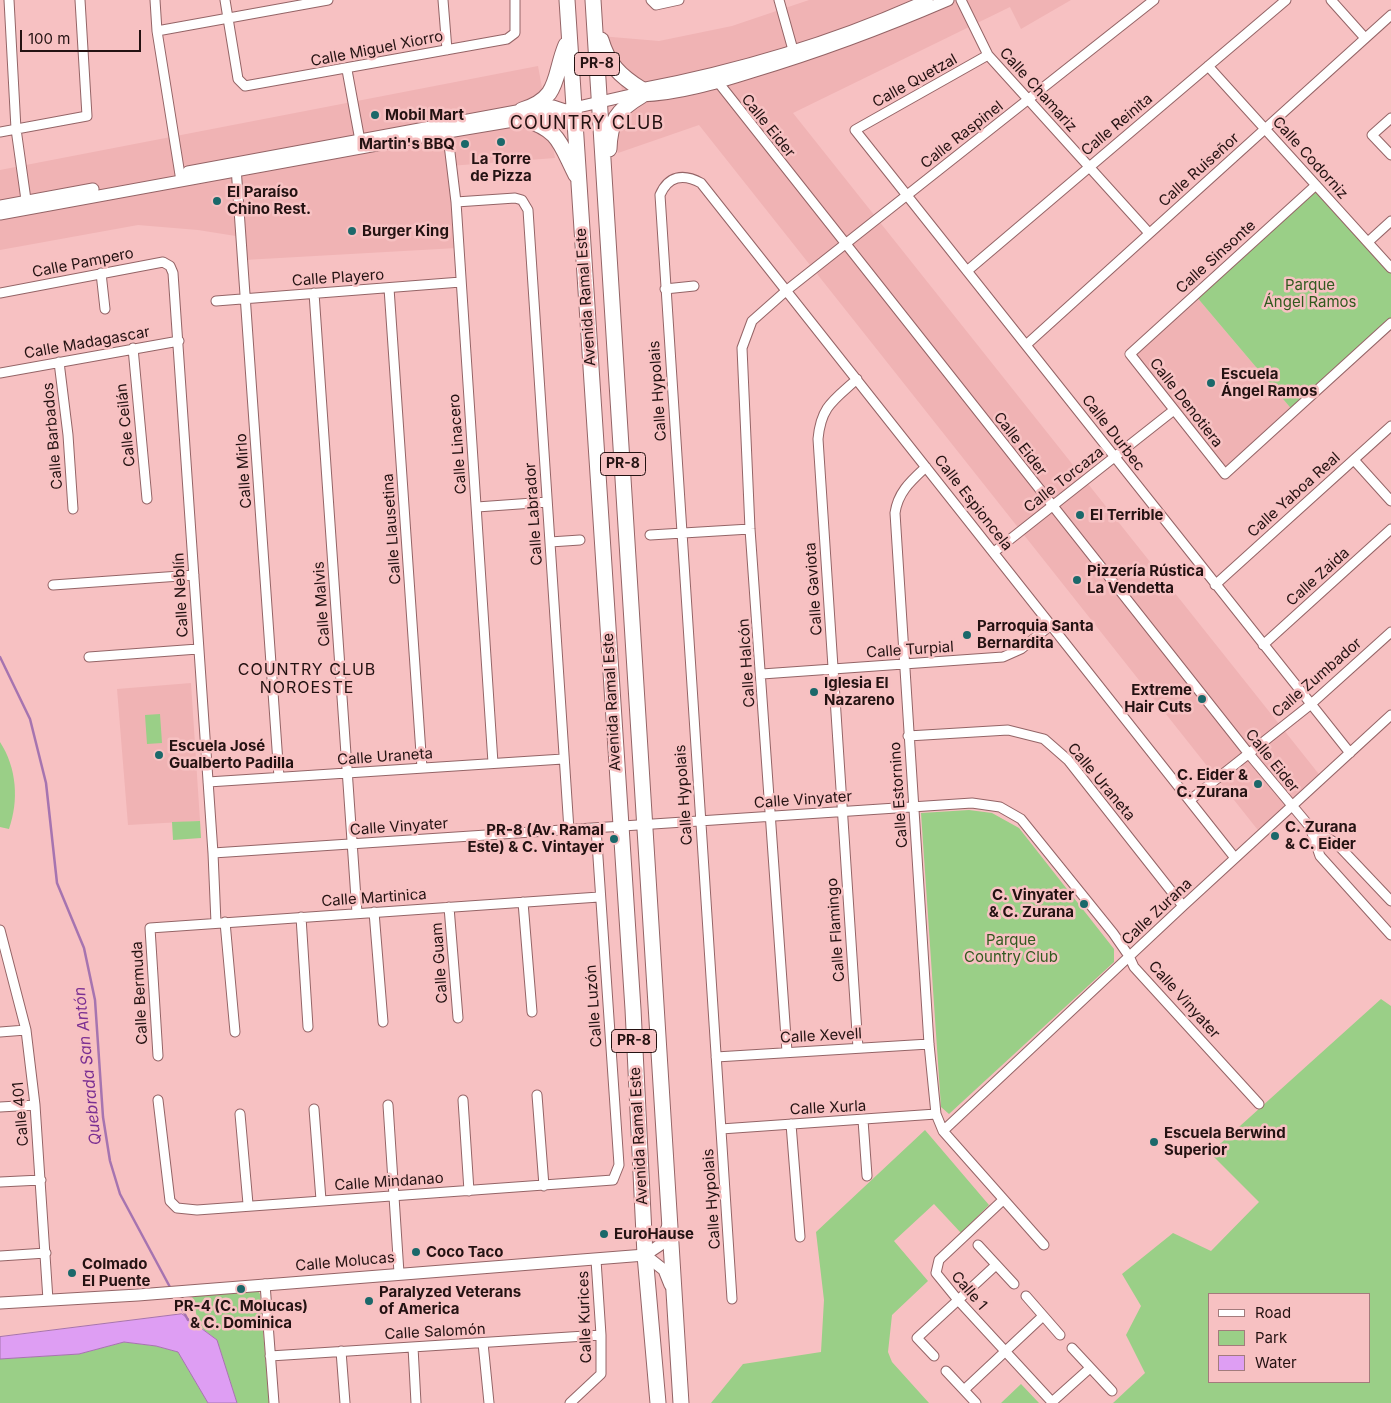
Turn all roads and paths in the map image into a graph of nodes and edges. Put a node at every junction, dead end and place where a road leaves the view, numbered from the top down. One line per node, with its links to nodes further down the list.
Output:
1 (9, 0): 38 (street)
2 (80, 0): 38 (street)
3 (154, 0): 22 (street)
4 (225, 0): 20 (street)
5 (328, 0): 20 (street)
6 (443, 0): 25 (street)
7 (515, 0): 25 (street, Calle Miguel Xiorro)
8 (567, 0): 23 (main road, Avenida Ramal Este / PR-8)
9 (593, 0): 21 (main road, Avenida Ramal Este / PR-8)
10 (651, 0): 11 (street)
11 (679, 0)
12 (779, 0): 27 (street)
13 (927, 0): 27 (street)
14 (948, 0): 27 (street)
15 (961, 0): 26 (street, Calle Chamariz)
16 (1154, 0): 32 (street, Calle Raspinel)
17 (1286, 0): 28 (street, Calle Reinita)
18 (1331, 0): 24 (street)
19 (1391, 15): 24 (street, Calle Ruiseñor)
20 (226, 18): 22 (street); 29 (street, Calle Miguel Xiorro)
21 (595, 25): 31 (main road); 33 (main road, Avenida Ramal Este / PR-8)
22 (157, 31): 47 (street)
23 (569, 36): 34 (main road, Avenida Ramal Este / PR-8); 35 (main road)
24 (1365, 38): 39 (street, Calle Ruiseñor)
25 (447, 50): 29 (street, Calle Miguel Xiorro)
26 (988, 55): 32 (street, Calle Chamariz); 40 (street, Calle Quetzal)
27 (795, 56): 30 (street)
28 (1208, 66): 39 (street, Calle Codorniz); 44 (street, Calle Reinita)
29 (347, 70): 42 (street)
30 (714, 79): 31 (street); 59 (street, Calle Eider)
31 (639, 93): 33 (street); 49 (main road)
32 (1028, 100): 44 (street, Calle Chamariz); 51 (street, Calle Raspinel)
33 (600, 102): 34 (street); 49 (main road, Avenida Ramal Este / PR-8)
34 (570, 109): 35 (street); 48 (main road, Avenida Ramal Este / PR-8)
35 (523, 115): 37 (street); 48 (main road)
36 (1391, 118): 43 (street)
37 (447, 128): 42 (street); 52 (street, Calle Linacero)
38 (16, 129): 41 (street); 53 (street)
39 (1265, 129): 50 (street, Calle Codorniz); 57 (street, Calle Ruiseñor)
40 (855, 130): 51 (street, Calle Durbec)
41 (0, 132)
42 (360, 144): 45 (street)
43 (1391, 155)
44 (1089, 166): 57 (street, Calle Chamariz); 62 (street, Calle Reinita)
45 (236, 168): 47 (street); 71 (street, Calle Mirlo)
46 (682, 176): 67 (street, Calle Hypolais); 68 (street, Calle Espioncela)
47 (181, 177): 53 (street)
48 (579, 179): 129 (main road, Avenida Ramal Este / PR-8)
49 (604, 185): 128 (main road, Avenida Ramal Este / PR-8)
50 (1316, 185): 58 (street, Calle Codorniz); 78 (street, Calle Sinsonte)
51 (907, 196): 59 (street, Calle Raspinel); 62 (street, Calle Durbec)
52 (456, 202): 64 (street, Calle Linacero); 89 (street, Calle Labrador)
53 (27, 205): 54 (street); 55 (street)
54 (0, 206)
55 (0, 214)
56 (1391, 221): 58 (street)
57 (1149, 233): 76 (street, Calle Ruiseñor)
58 (1368, 242): 61 (street, Calle Codorniz)
59 (845, 244): 68 (street, Calle Raspinel); 91 (street, Calle Eider)
60 (170, 266): 63 (street, Calle Pampero); 75 (street, Calle Neblín)
61 (1391, 268)
62 (967, 271): 76 (street, Calle Durbec)
63 (101, 273): 69 (street, Calle Pampero); 73 (street)
64 (461, 282): 66 (street, Calle Playero); 90 (street, Calle Linacero)
65 (694, 286): 67 (street)
66 (389, 288): 70 (street, Calle Playero); 118 (street, Calle Llausetina)
67 (665, 289): 95 (street, Calle Hypolais)
68 (787, 290): 81 (street, Calle Espioncela); 93 (street, Calle Halcón)
69 (0, 293)
70 (314, 293): 71 (street, Calle Playero); 119 (street, Calle Malvis)
71 (245, 298): 72 (street, Calle Playero); 120 (street, Calle Mirlo)
72 (216, 301)
73 (105, 309)
74 (1391, 323): 82 (street, Calle Denotiera)
75 (179, 341): 77 (street, Calle Madagascar); 100 (street, Calle Neblín)
76 (1026, 346): 84 (street, Calle Durbec)
77 (132, 348): 79 (street, Calle Madagascar); 87 (street, Calle Ceilán)
78 (1135, 350): 82 (street, Calle Denotiera)
79 (60, 362): 80 (street, Calle Madagascar); 92 (street, Calle Barbados)
80 (0, 373)
81 (857, 379): 86 (street, Calle Espioncela); 109 (street, Calle Gaviota)
82 (1174, 410): 84 (street, Calle Torcaza)
83 (1391, 426): 85 (street, Calle Yaboa Real)
84 (1114, 457): 91 (street, Calle Torcaza); 102 (street, Calle Durbec)
85 (1354, 460): 88 (street); 102 (street, Calle Yaboa Real)
86 (926, 467): 99 (street, Calle Espioncela); 108 (street, Calle Estornino)
87 (147, 499)
88 (1391, 501)
89 (547, 502): 90 (street); 98 (street, Calle Labrador)
90 (476, 507): 117 (street, Calle Linacero)
91 (1052, 507): 99 (street, Calle Torcaza); 115 (street, Calle Eider)
92 (73, 509)
93 (750, 529): 95 (street); 110 (street, Calle Halcón)
94 (1391, 529): 105 (street, Calle Zaida)
95 (681, 533): 96 (street); 127 (street, Calle Hypolais)
96 (650, 535)
97 (580, 540): 98 (street)
98 (550, 542): 116 (street, Calle Labrador)
99 (994, 552): 103 (street, Calle Espioncela)
100 (194, 575): 101 (street); 106 (street, Calle Neblín)
101 (53, 585)
102 (1215, 585): 105 (street, Calle Durbec)
103 (1051, 626): 108 (street, Calle Turpial); 122 (street, Calle Espioncela)
104 (1391, 632): 111 (street, Calle Zumbador)
105 (1263, 645): 111 (street, Calle Durbec)
106 (198, 649): 107 (street); 121 (street, Calle Neblín)
107 (89, 657)
108 (904, 665): 109 (street, Calle Turpial); 113 (street, Calle Estornino)
109 (833, 669): 110 (street, Calle Turpial); 125 (street, Calle Gaviota)
110 (762, 674): 126 (street, Calle Halcón)
111 (1310, 705): 114 (street, Calle Durbec); 115 (street, Calle Zumbador)
112 (1391, 716): 114 (street, Calle Zurana)
113 (908, 736): 124 (street, Calle Estornino); 139 (street, Calle Uraneta)
114 (1350, 753): 123 (street, Calle Zurana)
115 (1248, 754): 122 (street, Calle Zumbador); 123 (street, Calle Eider)
116 (563, 759): 117 (street, Calle Uraneta); 132 (street, Calle Labrador)
117 (493, 764): 118 (street, Calle Uraneta)
118 (422, 768): 119 (street, Calle Uraneta)
119 (348, 773): 120 (street, Calle Uraneta); 133 (street, Calle Malvis)
120 (279, 777): 121 (street, Calle Uraneta)
121 (208, 782): 134 (street, Calle Neblín)
122 (1190, 800): 135 (street, Calle Espioncela)
123 (1291, 806): 130 (street, Calle Eider); 135 (street, Calle Zurana)
124 (914, 807): 125 (street, Calle Vinyater); 148 (street, Calle Vinyater); 157 (street, Calle Estornino)
125 (842, 812): 126 (street, Calle Vinyater); 158 (street, Calle Flamingo)
126 (771, 816): 127 (street, Calle Vinyater); 159 (street, Calle Halcón)
127 (700, 821): 128 (street, Calle Vinyater); 161 (street, Calle Hypolais)
128 (646, 825): 129 (street, Calle Vinyater); 186 (main road, Avenida Ramal Este / PR-8)
129 (620, 826): 131 (street, Calle Vinyater); 191 (main road, Avenida Ramal Este / PR-8)
130 (1310, 827): 137 (street, Calle Eider); 147 (street, Calle Eider)
131 (596, 828): 132 (street, Calle Vinyater); 136 (street, Calle Luzón)
132 (569, 830): 133 (street, Calle Vinyater)
133 (353, 844): 134 (street, Calle Vinyater); 142 (street, Calle Malvis)
134 (213, 853): 144 (street, Calle Neblín)
135 (1235, 858): 139 (street, Calle Zurana)
136 (600, 897): 138 (street, Calle Martinica); 178 (street, Calle Luzón)
137 (1391, 901)
138 (523, 902): 140 (street, Calle Martinica); 150 (street)
139 (1183, 906): 148 (street, Calle Zurana)
140 (449, 907): 141 (street, Calle Martinica); 151 (street, Calle Guam)
141 (374, 912): 142 (street, Calle Martinica); 152 (street)
142 (358, 913): 143 (street, Calle Martinica)
143 (301, 917): 144 (street, Calle Martinica); 153 (street)
144 (221, 923): 145 (street, Calle Martinica); 156 (street, Calle Neblín)
145 (150, 928): 160 (street, Calle Bermuda)
146 (0, 930): 149 (street, Calle 401)
147 (1391, 935)
148 (1129, 956): 165 (street, Calle Vinyater); 175 (street, Calle Zurana)
149 (4, 958): 154 (street, Calle 401)
150 (532, 1012)
151 (458, 1018)
152 (383, 1022)
153 (308, 1027)
154 (26, 1030): 155 (street); 166 (street, Calle 401)
155 (0, 1032)
156 (235, 1032)
157 (929, 1044): 158 (street, Calle Xevell); 171 (street, Calle Estornino)
158 (858, 1048): 159 (street, Calle Xevell)
159 (787, 1052): 161 (street, Calle Xevell)
160 (158, 1056)
161 (716, 1057): 174 (street, Calle Hypolais)
162 (537, 1095): 180 (street)
163 (158, 1100): 185 (street, Calle Mindanao)
164 (463, 1100): 181 (street)
165 (1259, 1104)
166 (35, 1105): 168 (street); 177 (street, Calle 401)
167 (388, 1105): 182 (street)
168 (0, 1107)
169 (314, 1109): 183 (street)
170 (240, 1114): 185 (street)
171 (936, 1114): 172 (street, Calle Xurla); 175 (street, Calle Estornino)
172 (863, 1120): 173 (street, Calle Xurla); 176 (street)
173 (791, 1124): 174 (street, Calle Xurla); 187 (street)
174 (721, 1129): 200 (street, Calle Hypolais)
175 (944, 1131): 184 (street, Calle Estornino)
176 (867, 1176)
177 (41, 1180): 179 (street); 190 (street, Calle 401)
178 (613, 1180): 180 (street, Calle Mindanao)
179 (0, 1182)
180 (544, 1186): 181 (street, Calle Mindanao)
181 (469, 1191): 182 (street, Calle Mindanao)
182 (394, 1196): 183 (street, Calle Mindanao); 195 (street)
183 (321, 1200): 185 (street, Calle Mindanao)
184 (1003, 1200): 189 (street, Calle Estornino); 201 (street, Calle 1)
185 (248, 1204)
186 (670, 1214): 191 (street); 203 (main road, Avenida Ramal Este / PR-8)
187 (800, 1237)
188 (978, 1245): 194 (street)
189 (1044, 1245)
190 (46, 1253): 192 (street); 199 (street, Calle 401)
191 (645, 1255): 193 (street, Calle Molucas); 203 (street); 224 (main road, Avenida Ramal Este / PR-8)
192 (0, 1256)
193 (596, 1260): 195 (street, Calle Molucas); 205 (street, Calle Kurices)
194 (996, 1266): 197 (street); 201 (street)
195 (399, 1273): 196 (street, Calle Molucas)
196 (265, 1284): 199 (street, Calle Molucas); 212 (street)
197 (1014, 1284)
198 (1026, 1296): 204 (street)
199 (48, 1300): 202 (street, Calle Molucas)
200 (732, 1300)
201 (958, 1300): 211 (street, Calle 1); 213 (street)
202 (0, 1304)
203 (675, 1309): 225 (main road, Avenida Ramal Este / PR-8)
204 (1043, 1316): 206 (street); 211 (street)
205 (601, 1335): 207 (street, Calle Salomón); 223 (street, Calle Kurices)
206 (1060, 1335)
207 (483, 1343): 208 (street, Calle Salomón); 222 (street)
208 (413, 1347): 210 (street, Calle Salomón); 221 (street)
209 (1072, 1348): 214 (street)
210 (341, 1351): 212 (street, Calle Salomón); 220 (street)
211 (1005, 1351): 216 (street); 218 (street, Calle 1)
212 (270, 1356): 219 (street)
213 (934, 1356)
214 (1090, 1368): 217 (street); 218 (street)
215 (946, 1371): 216 (street)
216 (964, 1390): 226 (street)
217 (1112, 1391)
218 (1052, 1402)
219 (274, 1403)
220 (346, 1403)
221 (416, 1403)
222 (489, 1403)
223 (570, 1403)
224 (658, 1403)
225 (681, 1403)
226 (976, 1403)

